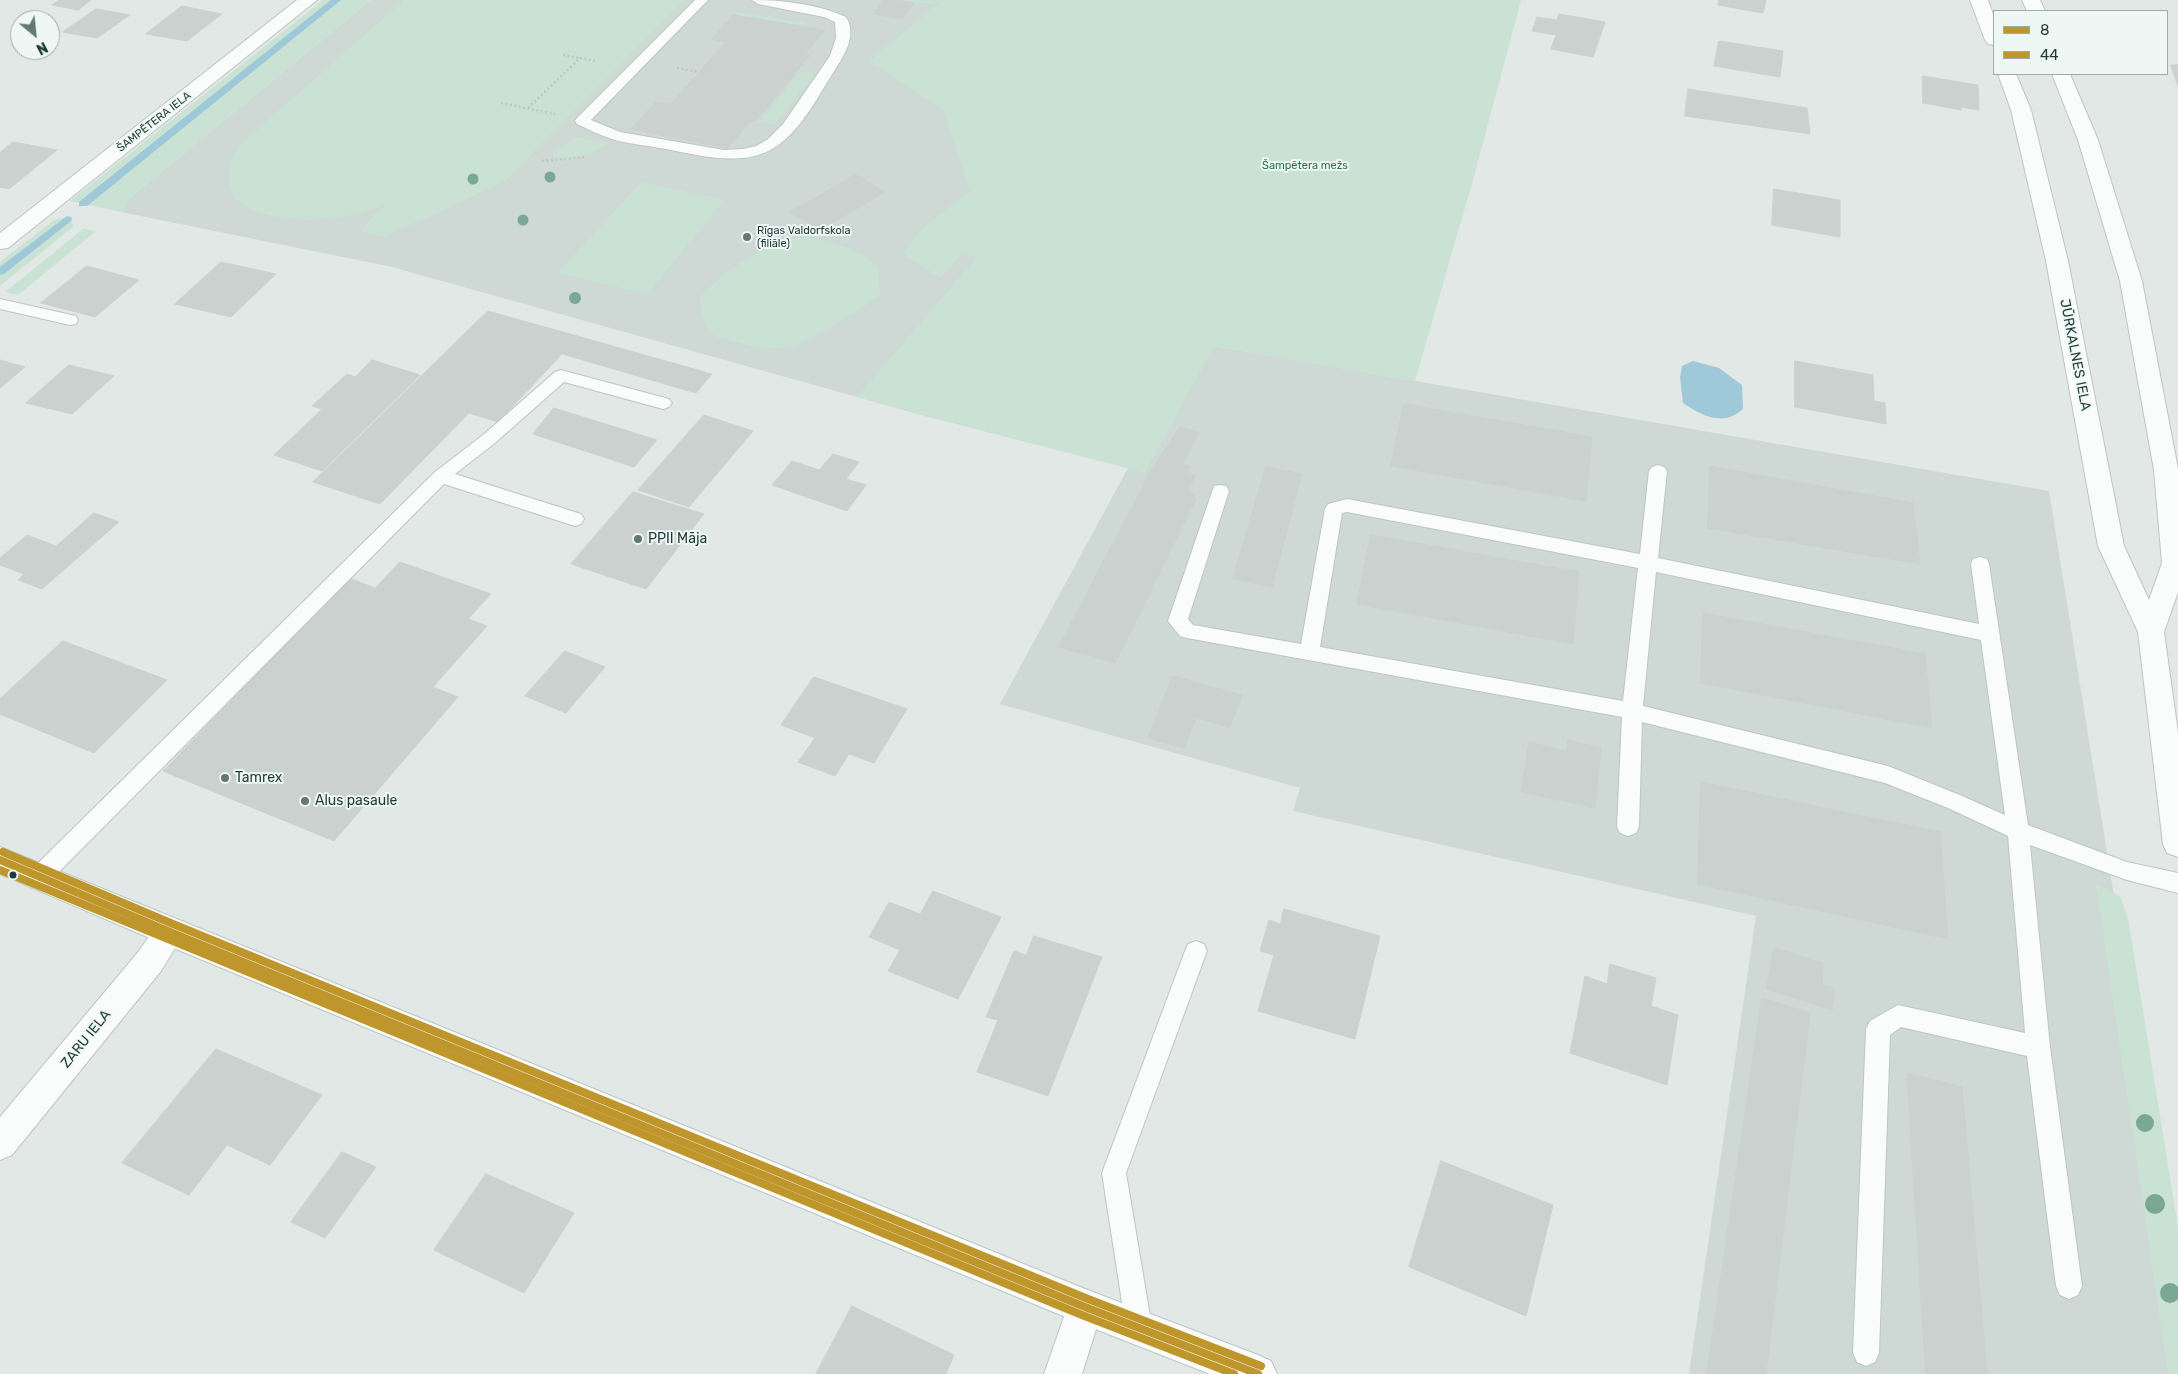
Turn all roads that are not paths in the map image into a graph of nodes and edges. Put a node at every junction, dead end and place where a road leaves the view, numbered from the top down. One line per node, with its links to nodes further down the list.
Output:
1 (308, 0): 8 (street, ŠAMPĒTERA IELA)
2 (702, 0): 3 (lane)
3 (758, 0)
4 (1979, 0): 5 (street)
5 (1993, 37)
6 (2007, 75): 18 (street, JŪRKALNES IELA)
7 (2061, 75): 18 (street, JŪRKALNES IELA)
8 (0, 243)
9 (0, 304): 10 (lane)
10 (70, 320)
11 (663, 403): 13 (lane)
12 (1658, 471): 16 (lane)
13 (441, 476): 15 (lane); 26 (lane)
14 (1220, 491): 20 (lane)
15 (575, 519)
16 (1648, 563): 19 (lane); 20 (lane); 21 (lane)
17 (1980, 564): 19 (lane)
18 (2151, 632): 24 (street, JŪRKALNES IELA)
19 (1990, 634): 23 (lane)
20 (1309, 652): 21 (lane)
21 (1632, 711): 22 (lane); 23 (lane)
22 (1628, 827)
23 (2018, 831): 27 (lane); 30 (lane)
24 (2178, 844)
25 (0, 860): 26 (street)
26 (39, 877): 28 (street)
27 (2178, 882)
28 (170, 932): 31 (street, ZARU IELA); 33 (street)
29 (1196, 951): 34 (lane)
30 (2038, 1047): 32 (lane); 35 (lane)
31 (0, 1143)
32 (2069, 1286)
33 (1085, 1307): 34 (street); 36 (street)
34 (1139, 1328): 37 (street)
35 (1866, 1353)
36 (1063, 1374)
37 (1258, 1374)

